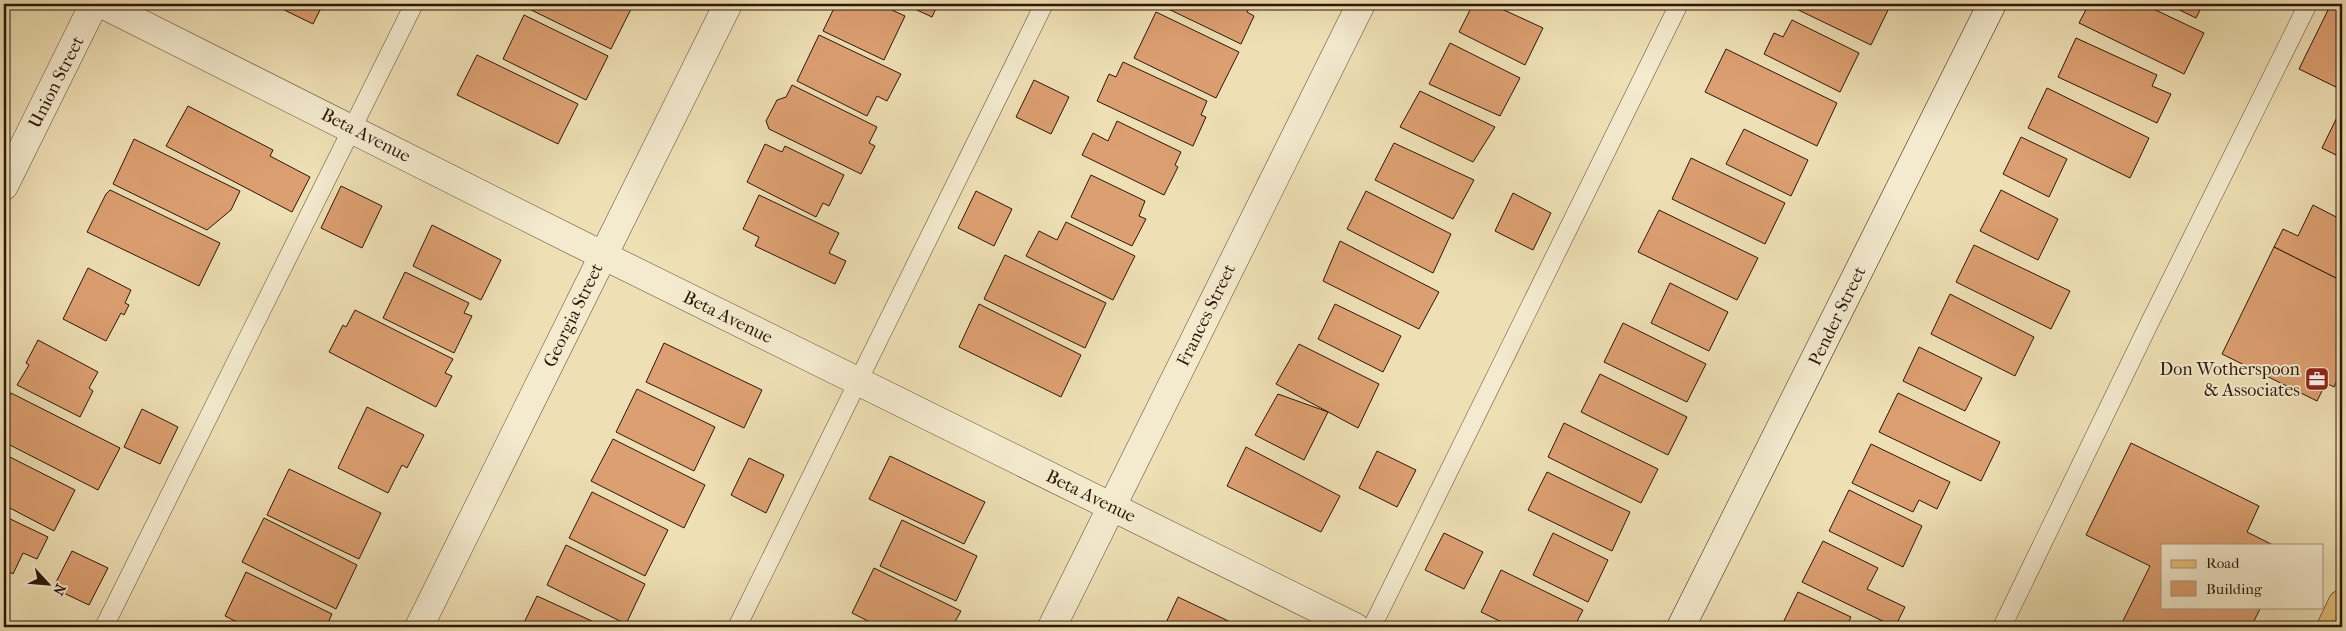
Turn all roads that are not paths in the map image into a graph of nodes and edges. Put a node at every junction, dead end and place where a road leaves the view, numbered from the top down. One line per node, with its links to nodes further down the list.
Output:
1 (94, 4): 11 (street, Union Street)
2 (102, 4): 10 (street, Beta Avenue)
3 (414, 4): 10 (lane)
4 (728, 4): 12 (street, Georgia Street)
5 (1044, 4): 13 (lane)
6 (1361, 4): 14 (street, Frances Street)
7 (1679, 4): 21 (lane)
8 (1992, 4): 22 (street, Pender Street)
9 (2308, 4): 23 (lane)
10 (353, 128): 12 (street, Beta Avenue); 16 (lane)
11 (4, 186)
12 (603, 254): 13 (street, Beta Avenue); 17 (street, Georgia Street)
13 (858, 380): 14 (street, Beta Avenue); 18 (lane)
14 (1112, 506): 19 (street, Frances Street); 20 (street, Beta Avenue)
15 (2342, 604): 24 (main road)
16 (104, 627)
17 (419, 627)
18 (737, 627)
19 (1052, 627)
20 (1355, 627)
21 (1372, 627)
22 (1681, 627)
23 (2002, 627)
24 (2331, 627)

